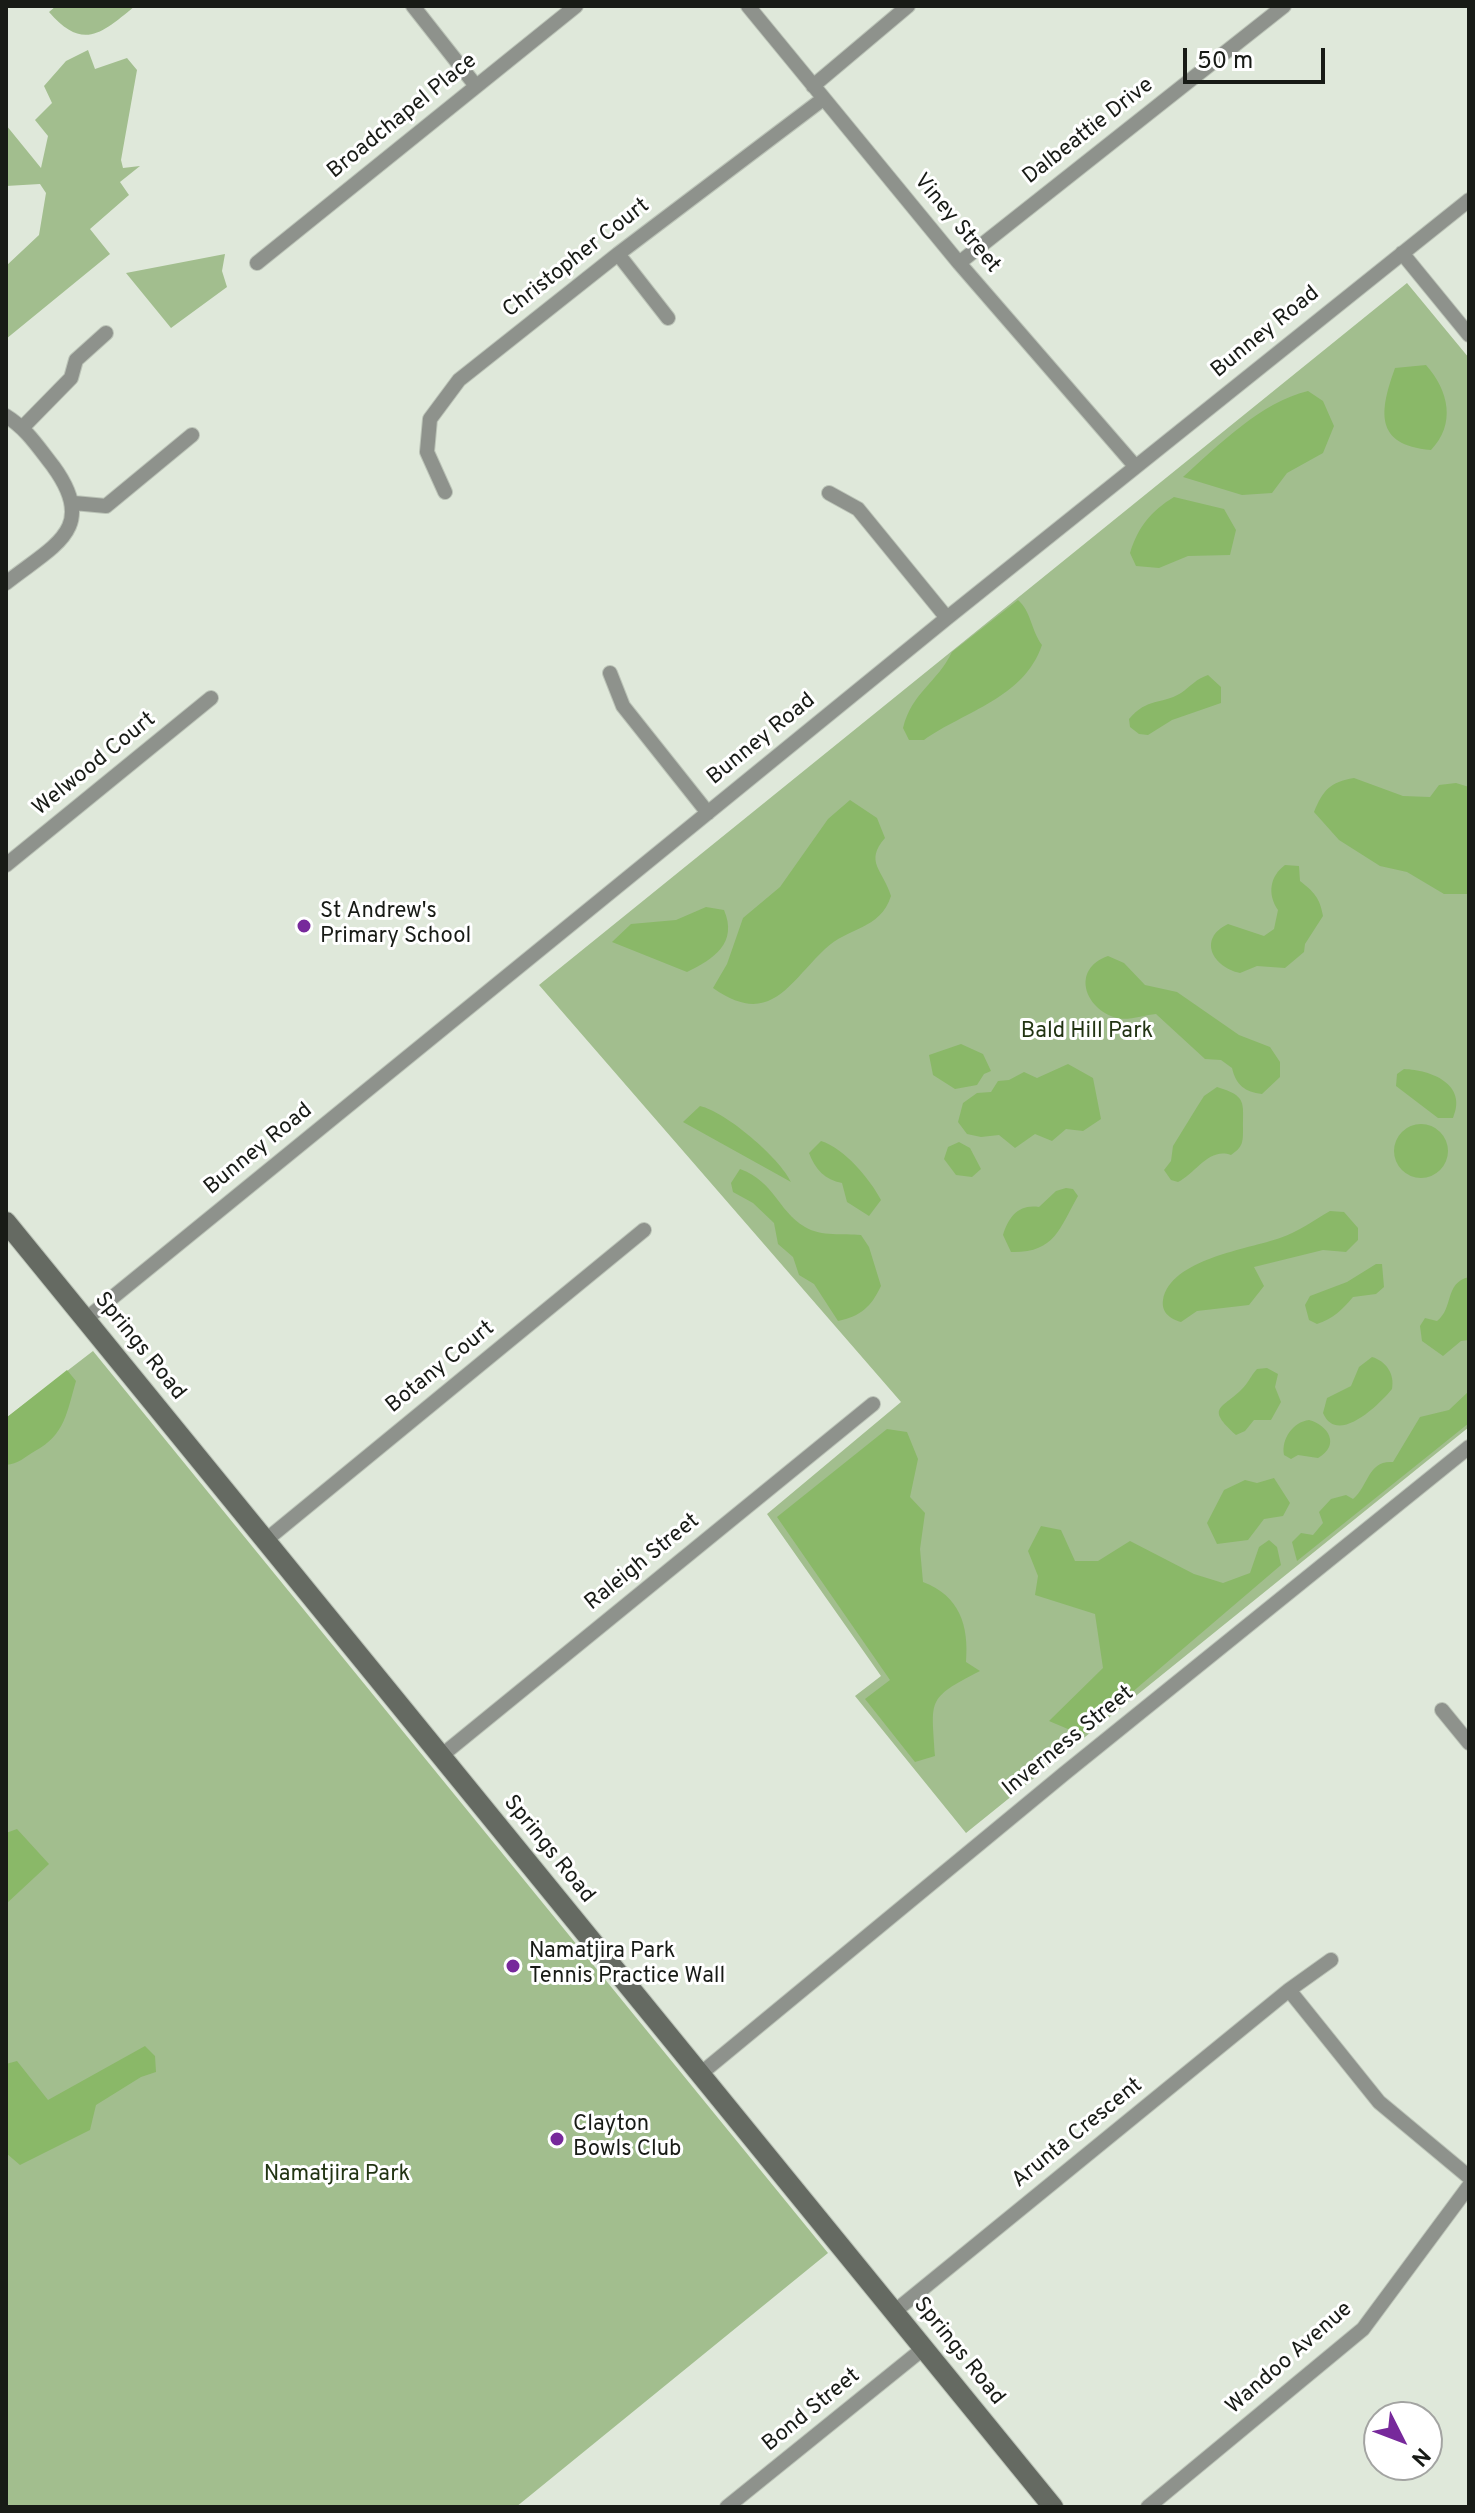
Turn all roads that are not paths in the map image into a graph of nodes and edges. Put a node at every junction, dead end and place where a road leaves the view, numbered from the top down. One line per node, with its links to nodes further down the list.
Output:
1 (413, 6): 6 (street)
2 (576, 6): 6 (street, Broadchapel Place)
3 (748, 6): 7 (street, Viney Street)
4 (908, 6): 7 (street)
5 (1284, 6): 13 (street, Dalbeattie Drive)
6 (476, 86): 12 (street, Broadchapel Place)
7 (813, 86): 8 (street, Viney Street)
8 (823, 99): 11 (street, Christopher Court); 13 (street, Viney Street)
9 (1469, 200): 10 (street, Bunney Road)
10 (1402, 253): 16 (street); 20 (street, Bunney Road)
11 (618, 254): 14 (street); 21 (street, Christopher Court)
12 (257, 263)
13 (959, 263): 20 (street, Viney Street)
14 (668, 318)
15 (106, 333): 18 (street)
16 (1469, 335)
17 (6, 416): 18 (street)
18 (23, 427): 23 (street)
19 (192, 435): 23 (street)
20 (1135, 466): 25 (street, Bunney Road)
21 (445, 492)
22 (829, 493): 25 (street)
23 (74, 503): 24 (street)
24 (6, 583)
25 (947, 618): 28 (street, Bunney Road)
26 (610, 673): 28 (street)
27 (211, 698): 29 (street, Welwood Court)
28 (708, 813): 32 (street, Bunney Road)
29 (6, 865)
30 (6, 1222): 32 (main road, Springs Road)
31 (644, 1230): 35 (street, Botany Court)
32 (86, 1319): 35 (main road, Springs Road)
33 (873, 1404): 38 (street, Raleigh Street)
34 (1469, 1447): 41 (street, Inverness Street)
35 (266, 1540): 38 (main road, Springs Road)
36 (1442, 1710): 37 (street)
37 (1469, 1743)
38 (441, 1756): 41 (main road, Springs Road)
39 (1331, 1960): 40 (street, Arunta Crescent)
40 (1289, 1990): 42 (street); 43 (street, Arunta Crescent)
41 (699, 2075): 43 (main road, Springs Road)
42 (1468, 2186): 47 (street, Wandoo Avenue)
43 (894, 2312): 44 (main road, Springs Road)
44 (924, 2348): 45 (street, Bond Street); 46 (main road, Springs Road)
45 (727, 2507)
46 (1053, 2507)
47 (1148, 2507)

